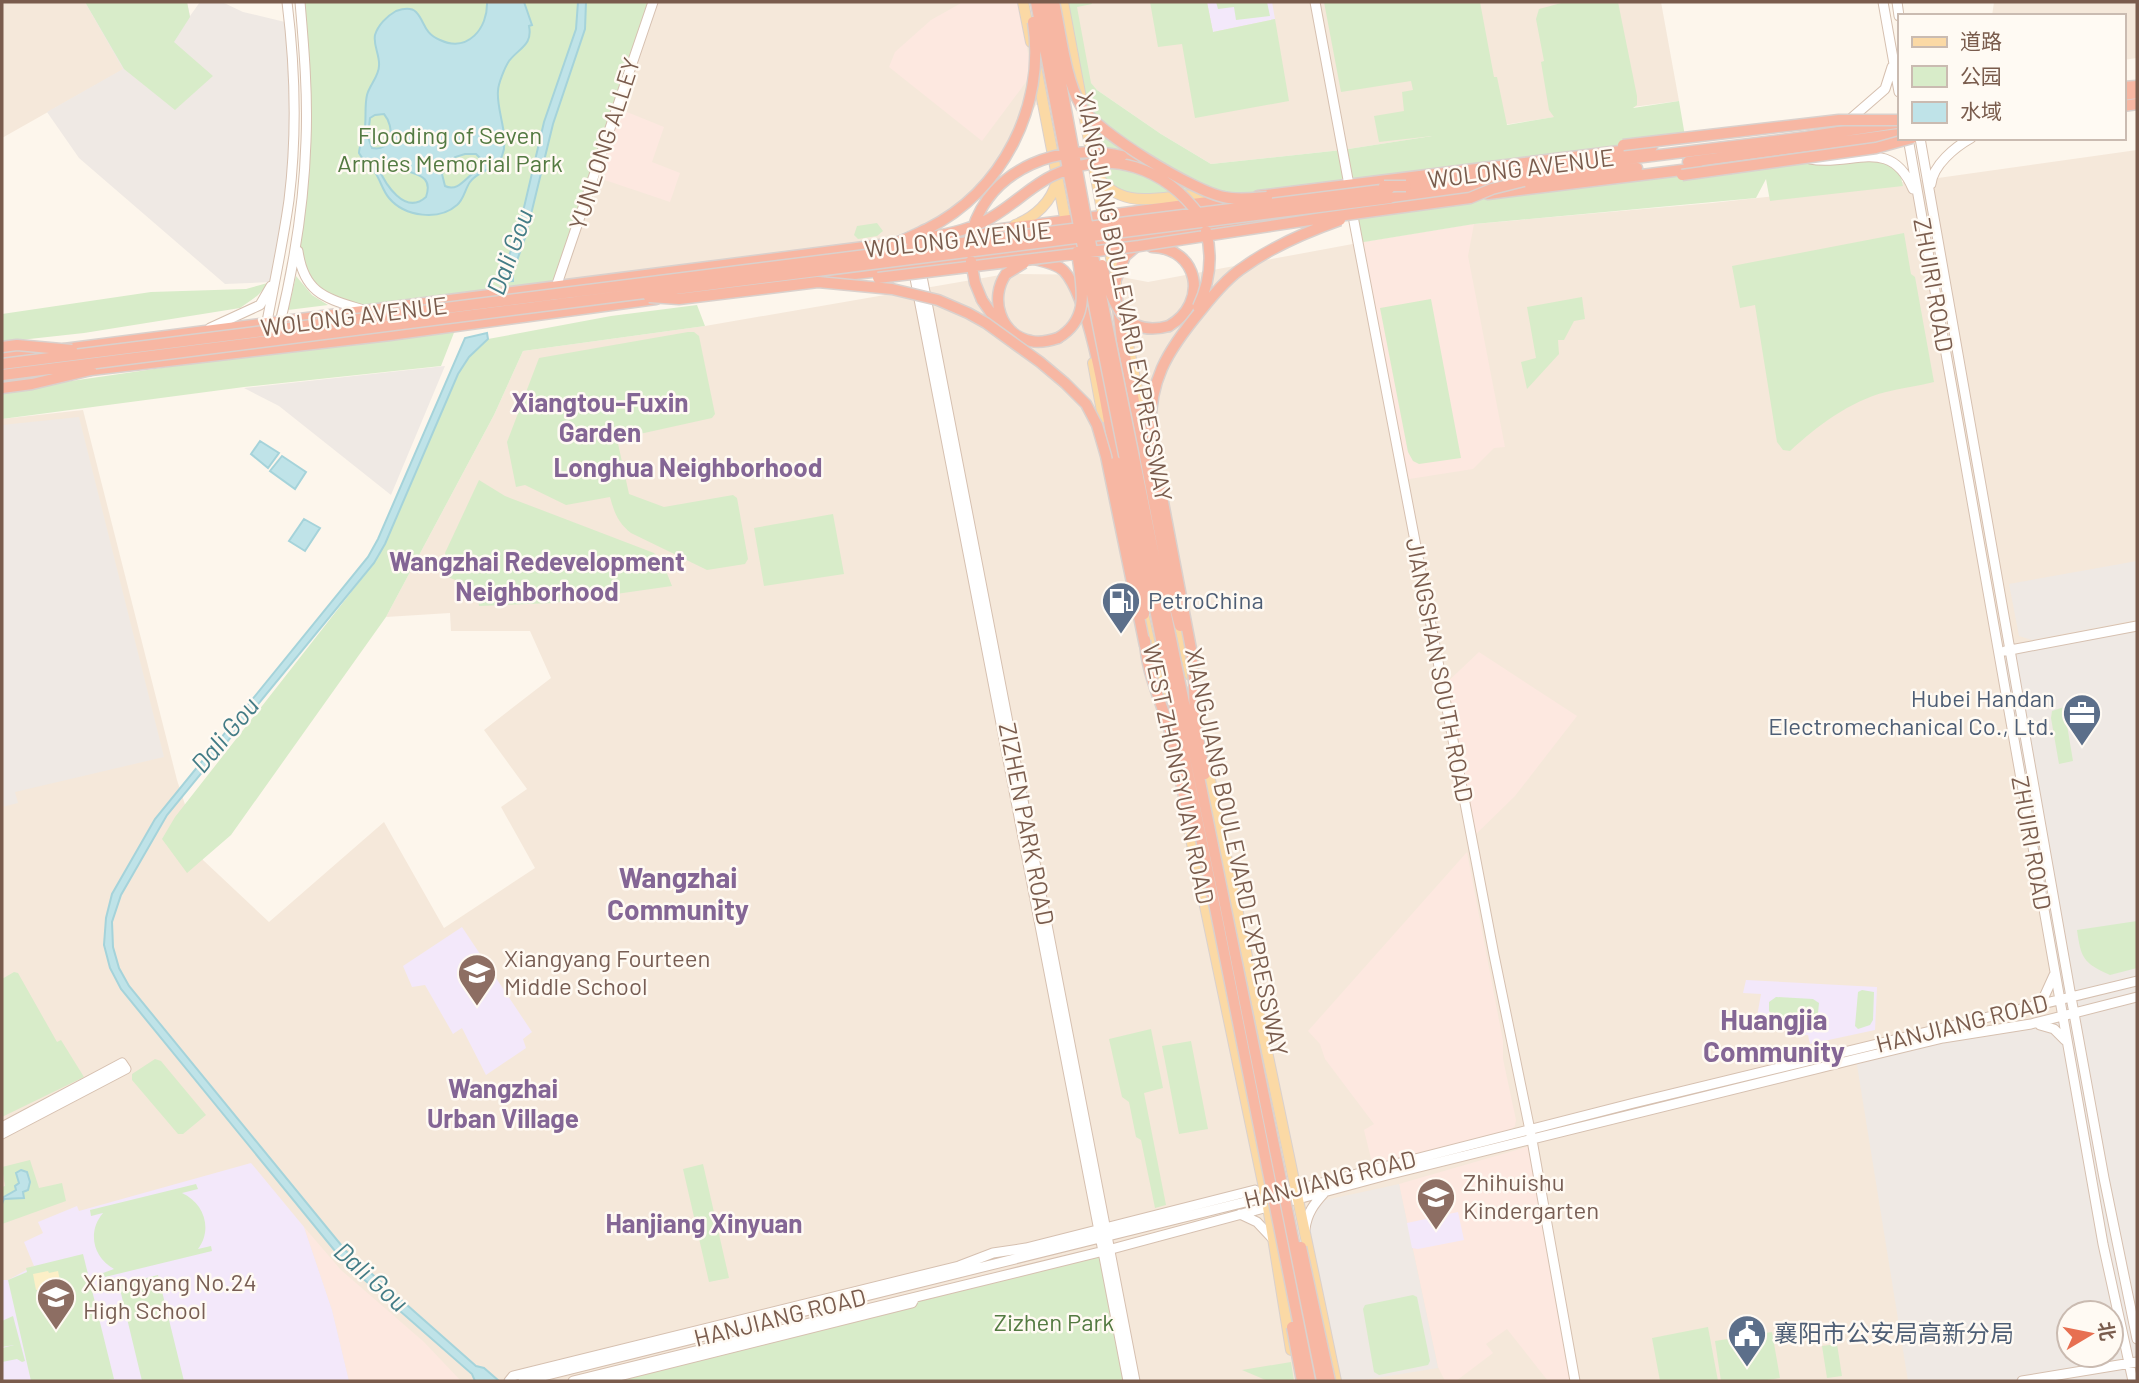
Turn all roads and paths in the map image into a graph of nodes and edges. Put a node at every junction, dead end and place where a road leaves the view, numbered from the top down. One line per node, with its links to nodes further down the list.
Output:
1 (287, 2): 48 (main road)
2 (300, 2): 42 (main road)
3 (653, 2): 52 (main road, YUNLONG ALLEY)
4 (1023, 2): 28 (main road, WEST ZHONGYUAN ROAD)
5 (1030, 2): 44 (highway, bridge)
6 (1036, 2): 25 (highway, XIANGJIANG BOULEVARD EXPRESSWAY, bridge)
7 (1046, 2): 25 (highway, XIANGJIANG BOULEVARD EXPRESSWAY, bridge)
8 (1055, 2): 31 (highway, bridge)
9 (1063, 2): 27 (main road, WEST ZHONGYUAN ROAD)
10 (1315, 2): 32 (main road)
11 (1883, 2): 12 (main road)
12 (1893, 58): 13 (main road); 17 (main road)
13 (1898, 86)
14 (1898, 119): 17 (highway, WOLONG AVENUE)
15 (1898, 119): 26 (highway, bridge)
16 (1898, 119): 33 (highway, bridge)
17 (1846, 123): 26 (highway, WOLONG AVENUE)
18 (1898, 139): 29 (highway)
19 (1898, 140): 24 (highway, WOLONG AVENUE)
20 (1904, 140): 30 (highway, bridge)
21 (1911, 140): 36 (main road, ZHUIRI ROAD)
22 (1912, 140): 34 (main road, ZHUIRI ROAD)
23 (1969, 140): 34 (main road)
24 (1791, 155): 30 (highway, WOLONG AVENUE); 36 (main road)
25 (1071, 162): 45 (highway, bridge); 47 (highway, bridge); 76 (highway, XIANGJIANG BOULEVARD EXPRESSWAY, bridge)
26 (1532, 162): 32 (highway, WOLONG AVENUE)
27 (1094, 171): 35 (main road); 38 (main road, WEST ZHONGYUAN ROAD)
28 (1058, 176): 39 (main road, WEST ZHONGYUAN ROAD); 40 (main road)
29 (1524, 181): 37 (highway, bridge); 53 (highway, bridge)
30 (1593, 181): 37 (highway, WOLONG AVENUE)
31 (1188, 184): 33 (highway, bridge); 66 (highway, bridge)
32 (1349, 185): 35 (highway, WOLONG AVENUE)
33 (1406, 186): 53 (highway, bridge)
34 (1930, 193): 73 (main road, ZHUIRI ROAD)
35 (1243, 198): 38 (highway, WOLONG AVENUE)
36 (1919, 204): 74 (main road, ZHUIRI ROAD)
37 (1357, 212): 41 (highway, WOLONG AVENUE); 45 (highway, bridge); 59 (highway, bridge); 93 (main road, JIANGSHAN SOUTH ROAD)
38 (1102, 214): 39 (highway, WOLONG AVENUE); 43 (main road, WEST ZHONGYUAN ROAD)
39 (1066, 220): 40 (highway, WOLONG AVENUE); 46 (main road, WEST ZHONGYUAN ROAD)
40 (1007, 228): 52 (highway, WOLONG AVENUE)
41 (1168, 235): 43 (highway, WOLONG AVENUE); 51 (highway)
42 (296, 242): 55 (main road); 56 (main road)
43 (1108, 243): 46 (highway, WOLONG AVENUE); 51 (main road, WEST ZHONGYUAN ROAD)
44 (892, 245): 53 (highway, bridge); 59 (highway, bridge)
45 (1139, 246): 47 (highway, bridge)
46 (1071, 249): 49 (highway, WOLONG AVENUE); 54 (main road, WEST ZHONGYUAN ROAD)
47 (1044, 257): 50 (highway, bridge)
48 (279, 261): 57 (main road); 58 (main road)
49 (921, 265): 54 (highway); 61 (highway, WOLONG AVENUE); 104 (main road, ZIZHEN PARK ROAD)
50 (818, 282): 53 (highway, bridge); 66 (highway, bridge)
51 (1115, 282): 75 (highway, bridge); 95 (main road, WEST ZHONGYUAN ROAD)
52 (556, 286): 55 (highway, WOLONG AVENUE)
53 (614, 293): 63 (highway, bridge); 65 (highway, bridge)
54 (1080, 299): 72 (highway, bridge); 96 (main road, WEST ZHONGYUAN ROAD)
55 (363, 310): 56 (highway, WOLONG AVENUE)
56 (281, 320): 57 (highway, WOLONG AVENUE); 61 (main road)
57 (267, 321): 58 (highway, WOLONG AVENUE); 62 (main road)
58 (208, 329): 64 (highway, WOLONG AVENUE)
59 (1182, 333): 75 (highway, bridge)
60 (2, 347): 63 (highway, bridge)
61 (274, 349): 62 (highway, WOLONG AVENUE)
62 (262, 350): 69 (highway, WOLONG AVENUE)
63 (96, 352): 67 (highway, bridge)
64 (2, 356)
65 (139, 358): 68 (highway, bridge); 70 (highway, bridge)
66 (1040, 362): 72 (highway, bridge)
67 (2, 364)
68 (2, 375)
69 (2, 382)
70 (2, 388)
71 (2137, 626): 73 (main road)
72 (1145, 646): 76 (highway, bridge)
73 (2010, 650): 74 (main road); 77 (main road, ZHUIRI ROAD)
74 (1998, 652): 78 (main road, ZHUIRI ROAD)
75 (1195, 690): 76 (highway, bridge)
76 (1205, 836): 94 (highway, XIANGJIANG BOULEVARD EXPRESSWAY, bridge)
77 (2066, 971): 80 (main road); 81 (main road, ZHUIRI ROAD)
78 (2054, 973): 83 (main road, ZHUIRI ROAD); 84 (main road)
79 (2137, 981): 80 (main road, HANJIANG ROAD)
80 (2091, 992): 81 (main road, HANJIANG ROAD)
81 (2071, 997): 83 (main road, HANJIANG ROAD); 86 (main road, ZHUIRI ROAD)
82 (2137, 997): 85 (main road, HANJIANG ROAD)
83 (2059, 1000): 84 (main road, HANJIANG ROAD); 87 (main road, ZHUIRI ROAD)
84 (2030, 1008): 93 (main road, HANJIANG ROAD)
85 (2095, 1008): 86 (main road, HANJIANG ROAD); 89 (main road)
86 (2074, 1013): 87 (main road, HANJIANG ROAD); 89 (main road, ZHUIRI ROAD)
87 (2062, 1016): 88 (main road, HANJIANG ROAD); 90 (main road, ZHUIRI ROAD)
88 (2031, 1024): 90 (main road); 93 (main road, HANJIANG ROAD)
89 (2078, 1037): 109 (main road, ZHUIRI ROAD)
90 (2066, 1041): 110 (main road, ZHUIRI ROAD)
91 (2, 1128): 92 (main road)
92 (2, 1134)
93 (1531, 1135): 97 (main road, HANJIANG ROAD); 122 (main road, JIANGSHAN SOUTH ROAD)
94 (1271, 1154): 117 (highway, bridge); 118 (highway, XIANGJIANG BOULEVARD EXPRESSWAY, bridge); 119 (highway, XIANGJIANG BOULEVARD EXPRESSWAY, bridge); 120 (highway, bridge)
95 (1290, 1168): 97 (main road); 99 (main road, WEST ZHONGYUAN ROAD)
96 (1261, 1172): 98 (main road); 100 (main road, WEST ZHONGYUAN ROAD)
97 (1323, 1187): 99 (main road, HANJIANG ROAD); 105 (main road)
98 (1255, 1190): 101 (main road); 104 (main road)
99 (1295, 1195): 100 (main road, HANJIANG ROAD); 102 (main road, HANJIANG ROAD); 105 (main road, WEST ZHONGYUAN ROAD)
100 (1266, 1196): 101 (main road, HANJIANG ROAD); 102 (main road, WEST ZHONGYUAN ROAD)
101 (1238, 1203): 104 (main road, HANJIANG ROAD)
102 (1268, 1207): 103 (main road, HANJIANG ROAD); 106 (main road, WEST ZHONGYUAN ROAD)
103 (1240, 1214): 106 (main road); 107 (main road, HANJIANG ROAD)
104 (1101, 1234): 107 (main road, ZIZHEN PARK ROAD); 111 (main road); 112 (main road, HANJIANG ROAD)
105 (1304, 1234): 121 (main road, WEST ZHONGYUAN ROAD)
106 (1273, 1240): 117 (main road, WEST ZHONGYUAN ROAD)
107 (1105, 1251): 108 (main road, HANJIANG ROAD); 115 (main road, ZIZHEN PARK ROAD); 116 (main road, ZIZHEN PARK ROAD)
108 (915, 1296): 113 (main road, HANJIANG ROAD); 114 (main road)
109 (2137, 1339)
110 (2133, 1363): 123 (main road); 124 (main road, ZHUIRI ROAD)
111 (510, 1380)
112 (523, 1381)
113 (573, 1381)
114 (599, 1381)
115 (1128, 1381)
116 (1135, 1381)
117 (1300, 1381)
118 (1310, 1381)
119 (1322, 1381)
120 (1330, 1381)
121 (1336, 1381)
122 (1575, 1381)
123 (2022, 1381)
124 (2133, 1381)

